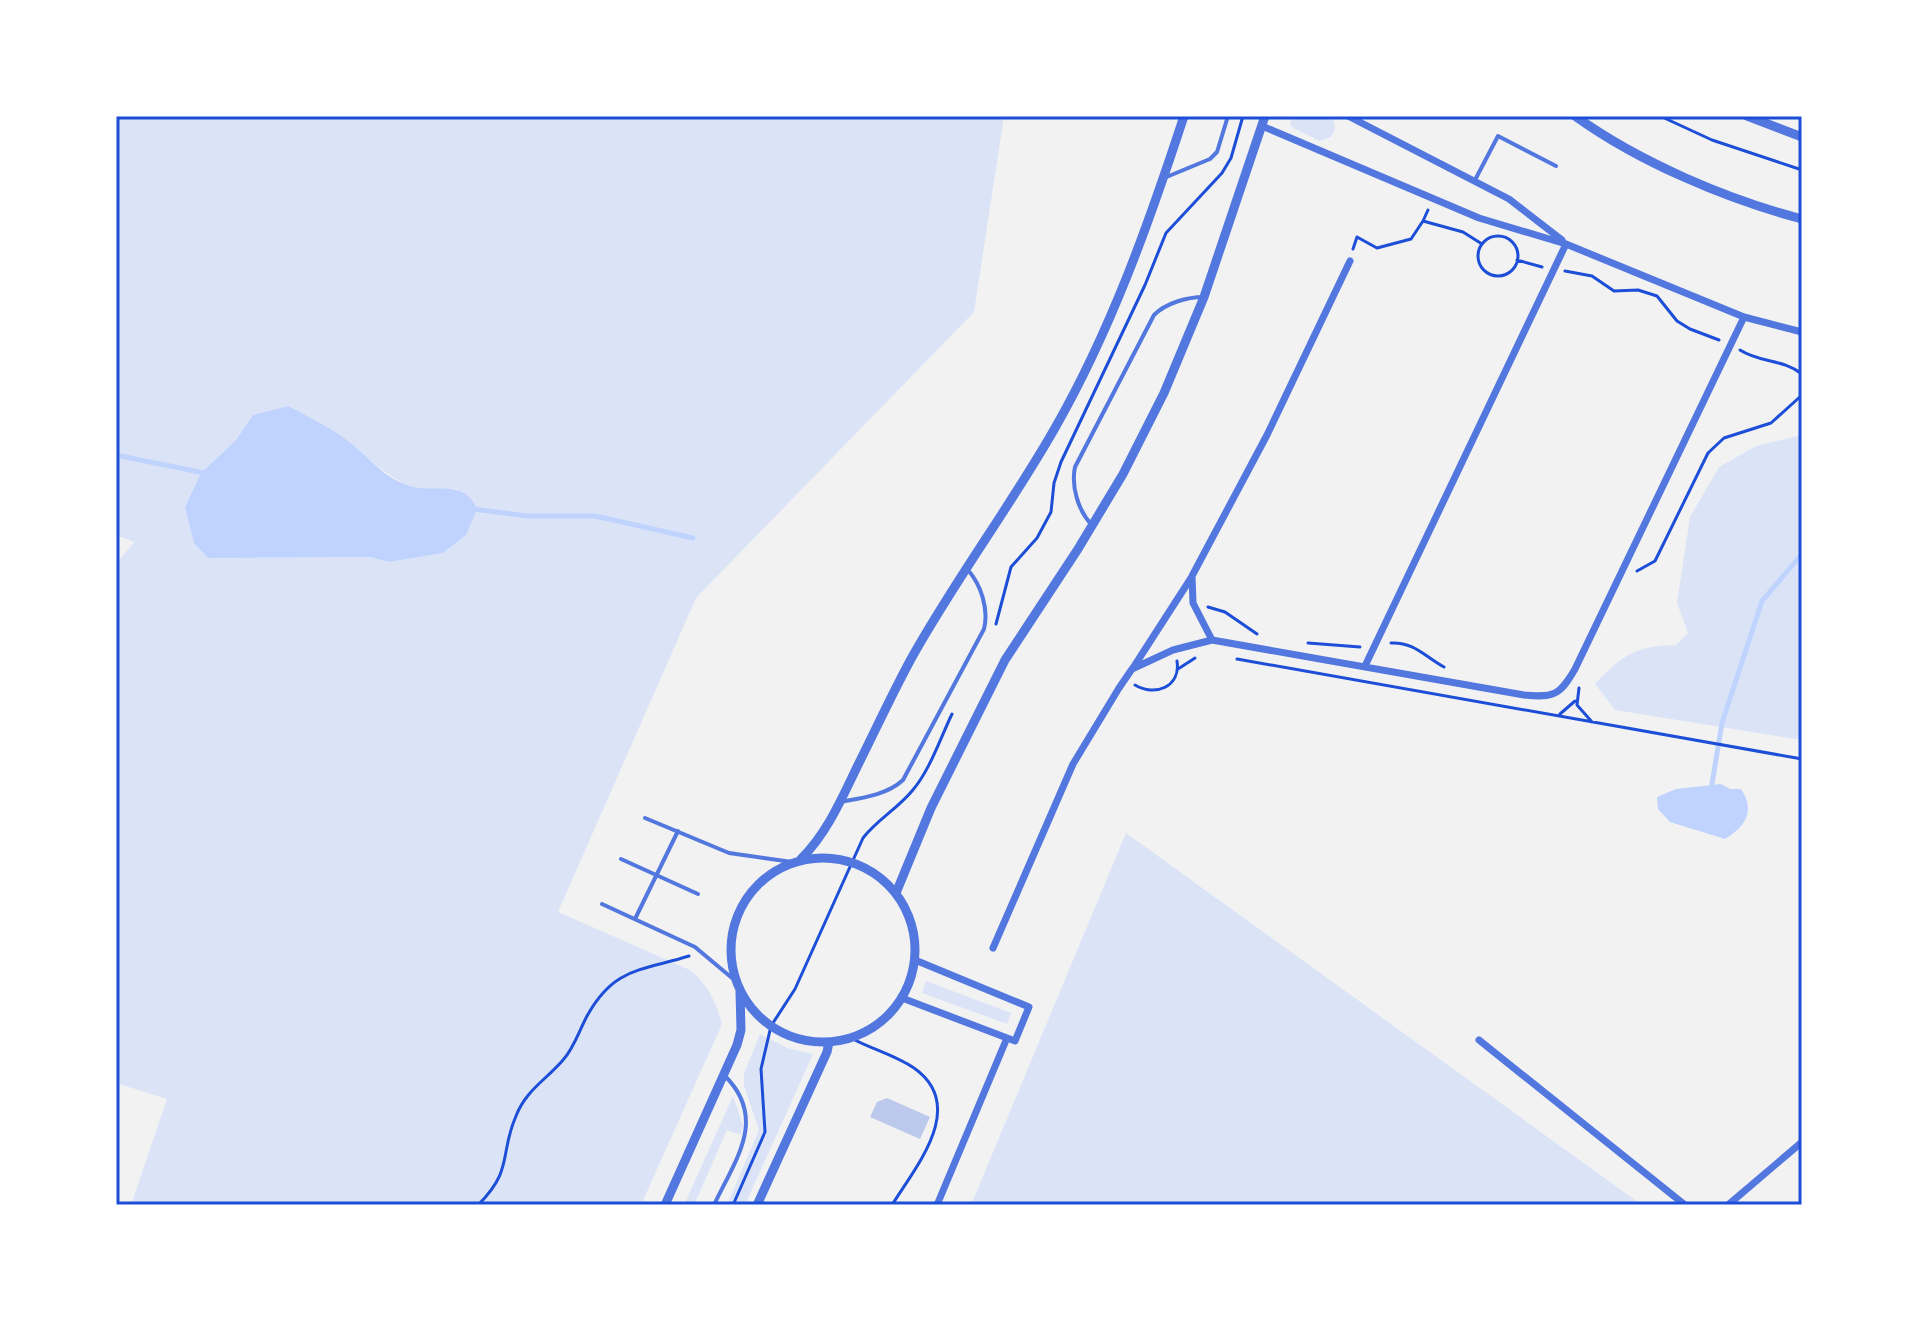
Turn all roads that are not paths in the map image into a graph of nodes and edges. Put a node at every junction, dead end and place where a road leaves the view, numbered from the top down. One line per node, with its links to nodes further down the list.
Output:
1 (1184, 116): 9 (street)
2 (1228, 116): 9 (lane)
3 (1575, 116): 11 (street)
4 (1747, 116): 7 (street)
5 (1354, 117): 10 (street)
6 (1264, 121): 12 (street); 14 (street)
7 (1802, 137)
8 (1556, 166): 10 (lane)
9 (1163, 178): 18 (street)
10 (1475, 180): 12 (street)
11 (1802, 219)
12 (1566, 244): 15 (street); 21 (street)
13 (1350, 261): 19 (street)
14 (1204, 297): 17 (street); 17 (lane)
15 (1744, 317): 16 (street); 21 (street)
16 (1802, 332)
17 (1092, 525): 29 (street)
18 (967, 568): 23 (street); 23 (lane)
19 (1192, 576): 20 (street); 22 (street)
20 (1212, 640): 21 (street); 22 (street)
21 (1365, 666)
22 (1132, 669): 33 (street)
23 (840, 802): 27 (street)
24 (645, 818): 25 (lane)
25 (678, 831): 27 (lane); 28 (lane)
26 (621, 859): 28 (lane)
27 (796, 861): 29 (street); 35 (street)
28 (657, 875): 30 (lane); 32 (lane)
29 (896, 893): 34 (street)
30 (698, 894)
31 (602, 904): 32 (lane)
32 (635, 920): 35 (lane)
33 (993, 948)
34 (915, 960): 36 (street); 37 (street)
35 (739, 987): 39 (street); 40 (street)
36 (902, 998): 37 (street); 39 (street)
37 (1007, 1038): 45 (street)
38 (1479, 1040): 46 (street)
39 (829, 1042): 44 (street)
40 (724, 1074): 42 (street); 43 (lane)
41 (1802, 1142): 47 (street)
42 (665, 1205)
43 (714, 1205)
44 (757, 1205)
45 (937, 1205)
46 (1685, 1205)
47 (1728, 1205)

